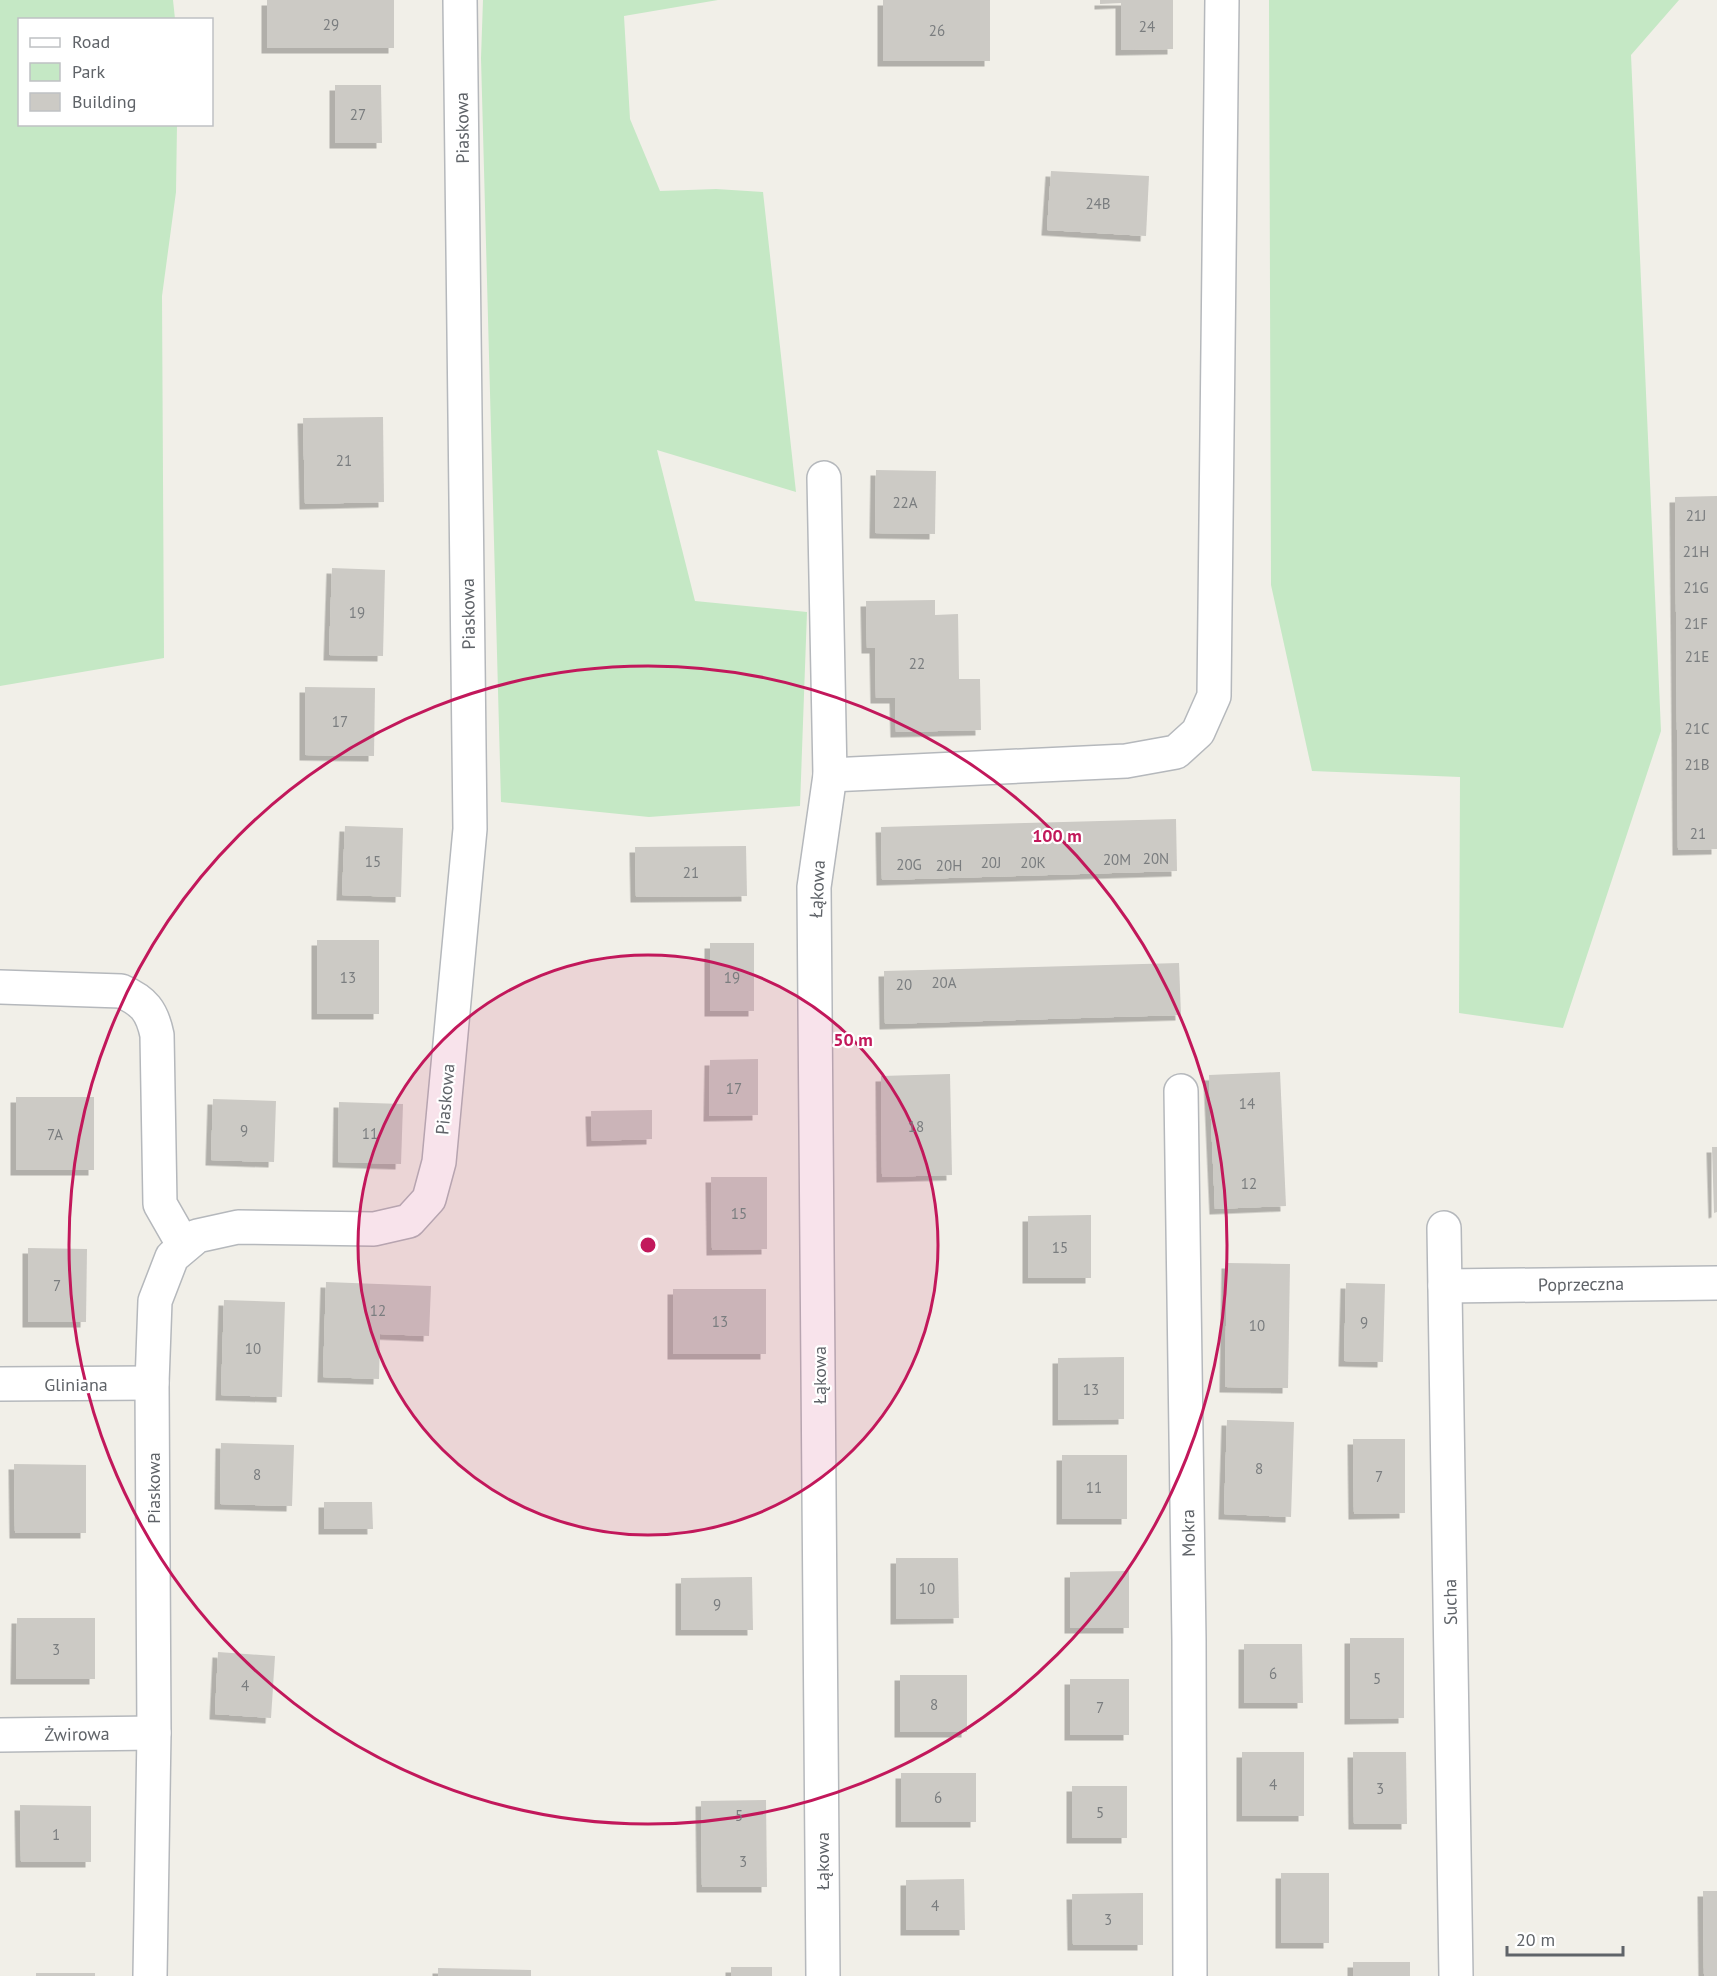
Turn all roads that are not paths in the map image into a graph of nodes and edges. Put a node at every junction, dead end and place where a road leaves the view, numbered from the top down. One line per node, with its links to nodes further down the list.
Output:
1 (460, 0): 8 (street, Piaskowa)
2 (1222, 0): 4 (street)
3 (824, 478): 4 (street, Łąkowa)
4 (830, 774): 16 (street, Łąkowa)
5 (0, 987): 8 (street)
6 (1181, 1091): 17 (street, Mokra)
7 (1444, 1228): 10 (street, Sucha)
8 (184, 1246): 11 (street, Piaskowa)
9 (1717, 1283): 10 (street, Poprzeczna)
10 (1445, 1286): 18 (street, Sucha)
11 (152, 1383): 12 (street, Gliniana); 13 (street, Piaskowa)
12 (0, 1384)
13 (154, 1733): 14 (street, Żwirowa); 15 (street, Piaskowa)
14 (0, 1735)
15 (150, 1976)
16 (823, 1976)
17 (1190, 1976)
18 (1456, 1976)

